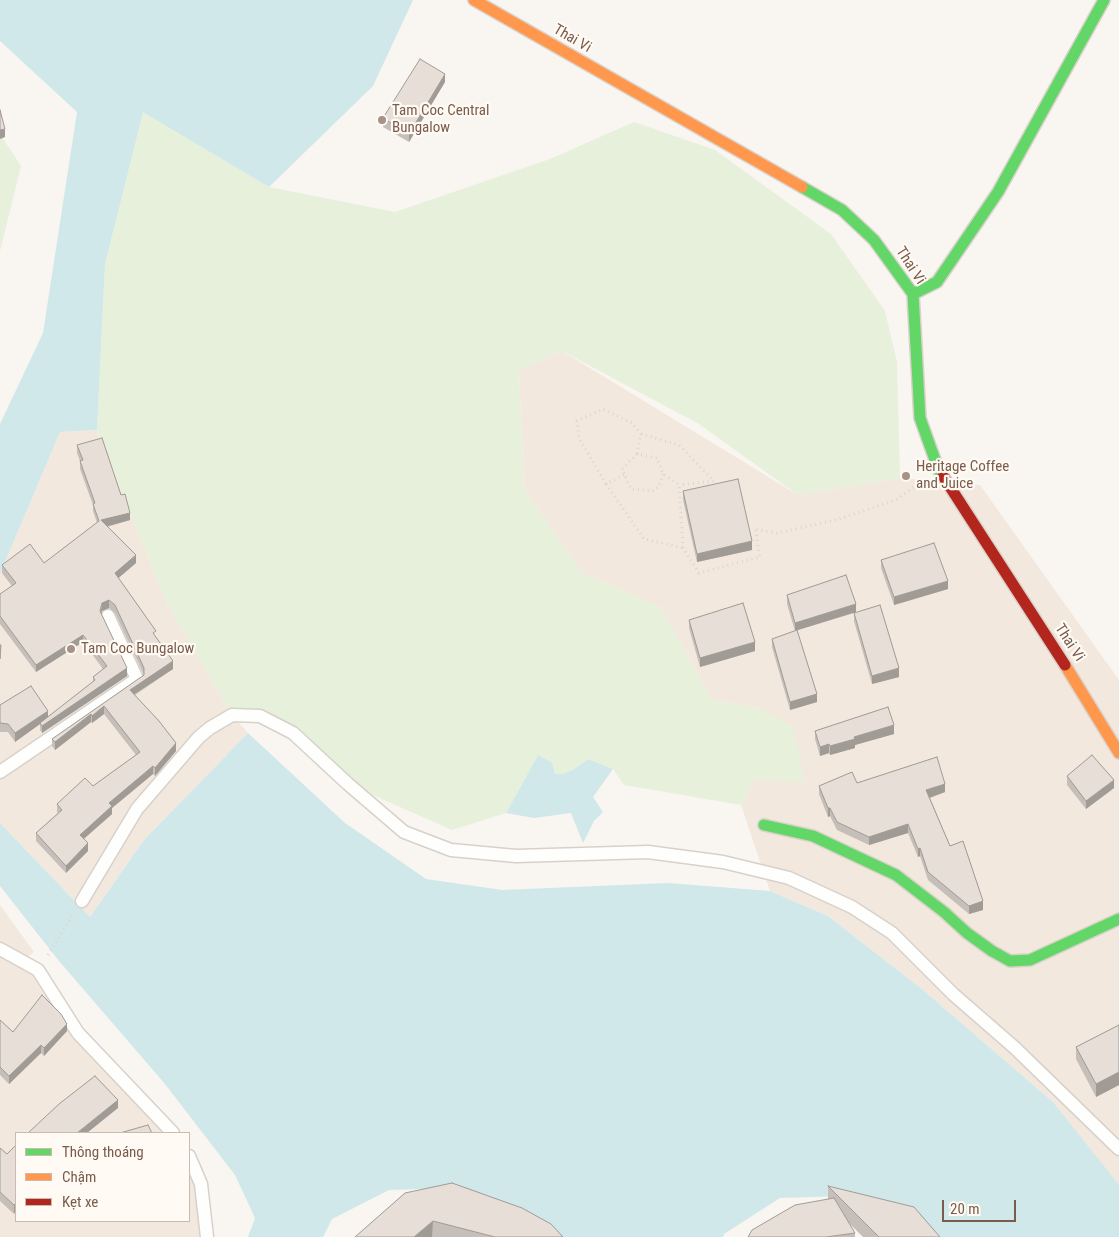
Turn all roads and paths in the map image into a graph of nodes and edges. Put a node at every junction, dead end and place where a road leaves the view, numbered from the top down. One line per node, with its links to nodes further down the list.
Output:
1 (474, 0): 3 (street, Thai Vi)
2 (1104, 0): 3 (street)
3 (913, 294): 6 (street, Thai Vi)
4 (641, 434): 5 (path); 9 (path); 10 (path)
5 (637, 454): 7 (path); 8 (path)
6 (939, 471): 11 (path); 13 (street, Thai Vi)
7 (663, 474): 8 (path); 10 (path)
8 (624, 475): 9 (path)
9 (606, 484): 11 (path)
10 (679, 485): 11 (path)
11 (683, 548)
12 (108, 616): 14 (lane)
13 (1119, 753)
14 (0, 772)
15 (764, 825): 17 (street)
16 (82, 901): 19 (path); 21 (lane)
17 (1119, 919)
18 (0, 949): 19 (lane)
19 (38, 970): 20 (lane)
20 (172, 1132)
21 (1119, 1149)
22 (190, 1158): 23 (lane)
23 (207, 1237)

